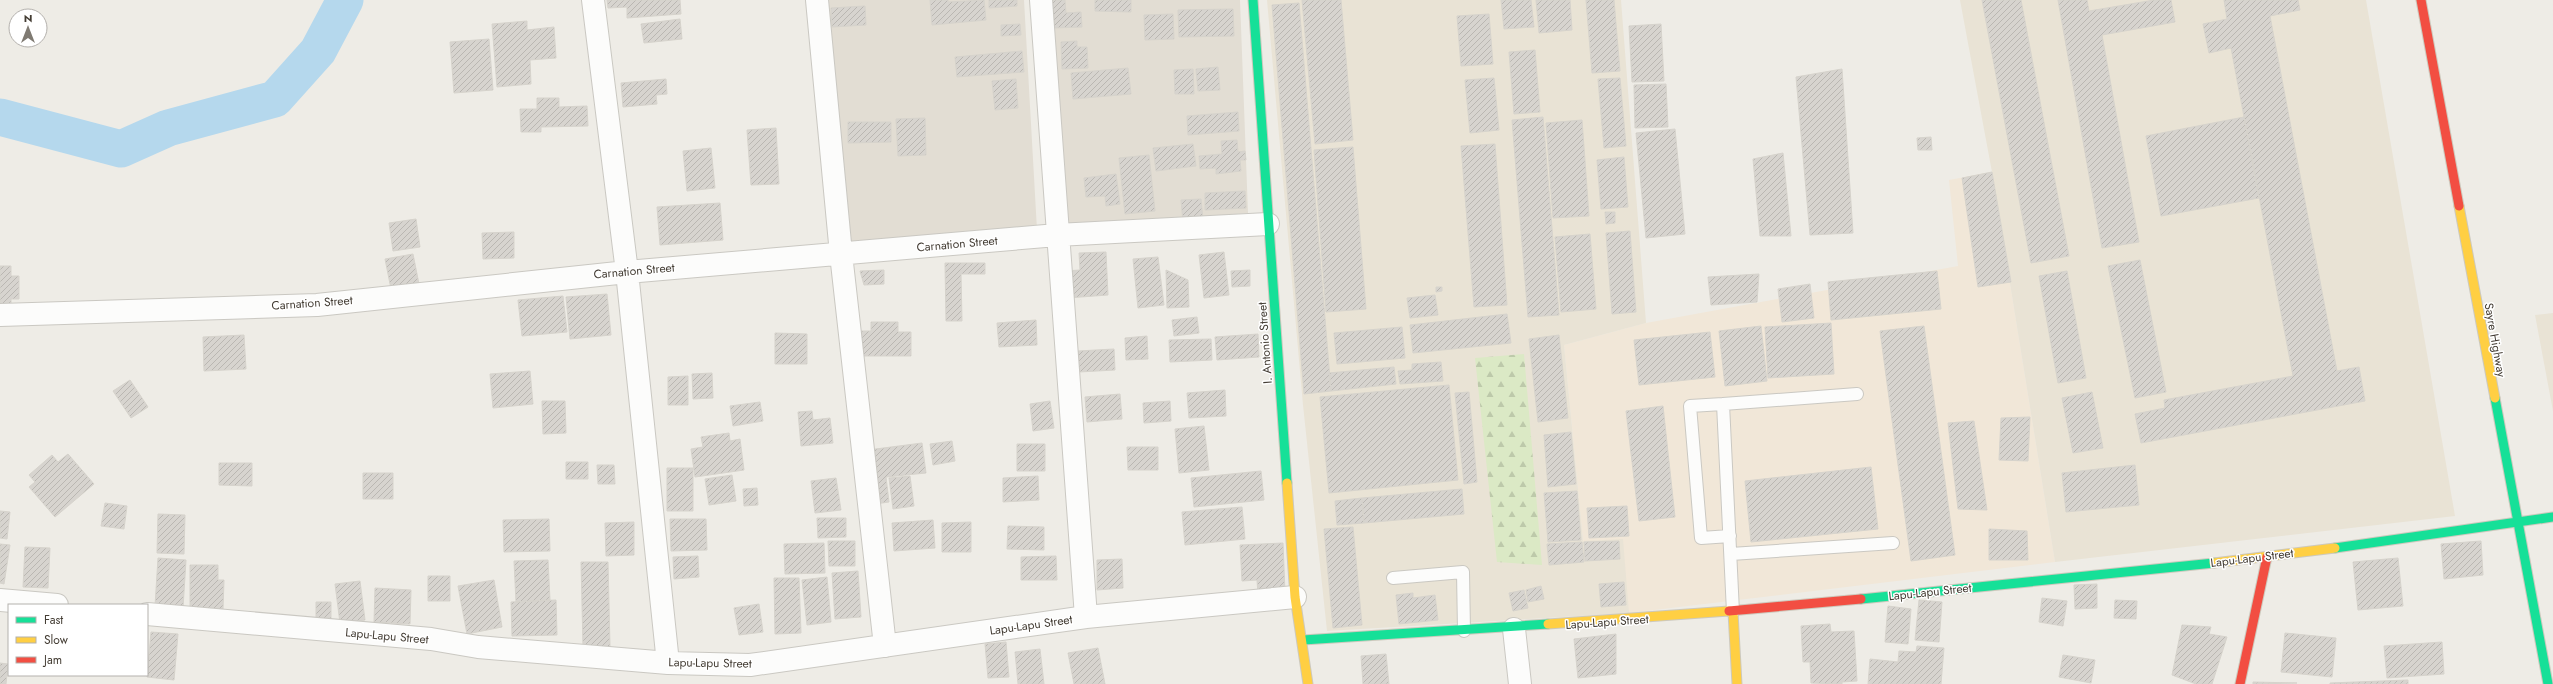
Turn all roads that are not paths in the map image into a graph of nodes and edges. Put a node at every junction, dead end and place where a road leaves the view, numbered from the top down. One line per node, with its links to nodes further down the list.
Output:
1 (593, 0): 9 (street)
2 (817, 0): 8 (street)
3 (1041, 0): 7 (street)
4 (1254, 0): 6 (main road, I. Antonio Street)
5 (2421, 0): 14 (main road, Sayre Highway)
6 (1268, 224): 7 (street, Carnation Street); 20 (main road, I. Antonio Street)
7 (1057, 235): 8 (street, Carnation Street); 25 (street)
8 (841, 254): 9 (street, Carnation Street); 29 (street)
9 (628, 272): 10 (street, Carnation Street); 30 (street)
10 (0, 315)
11 (1857, 394): 12 (lane)
12 (1723, 404): 15 (lane); 15 (lane)
13 (2553, 517): 14 (main road, Lapu-Lapu Street)
14 (2516, 521): 18 (main road, Lapu-Lapu Street); 35 (main road, Sayre Highway)
15 (1730, 536): 17 (lane)
16 (1893, 543): 17 (lane)
17 (1731, 554): 23 (lane)
18 (2267, 557): 23 (main road, Lapu-Lapu Street); 34 (main road)
19 (1394, 578): 27 (lane)
20 (1295, 597): 25 (street, Lapu-Lapu Street); 28 (main road, I. Antonio Street)
21 (0, 600): 22 (street)
22 (46, 604)
23 (1734, 612): 26 (main road, Lapu-Lapu Street); 33 (main road)
24 (148, 614): 30 (street, Lapu-Lapu Street)
25 (1086, 617): 29 (street, Lapu-Lapu Street)
26 (1514, 629): 27 (main road, Lapu-Lapu Street); 32 (street)
27 (1464, 631): 28 (main road, Lapu-Lapu Street)
28 (1303, 640): 31 (main road, I. Antonio Street)
29 (885, 646): 30 (street, Lapu-Lapu Street)
30 (668, 662)
31 (1308, 684)
32 (1520, 684)
33 (1737, 684)
34 (2240, 684)
35 (2548, 684)

